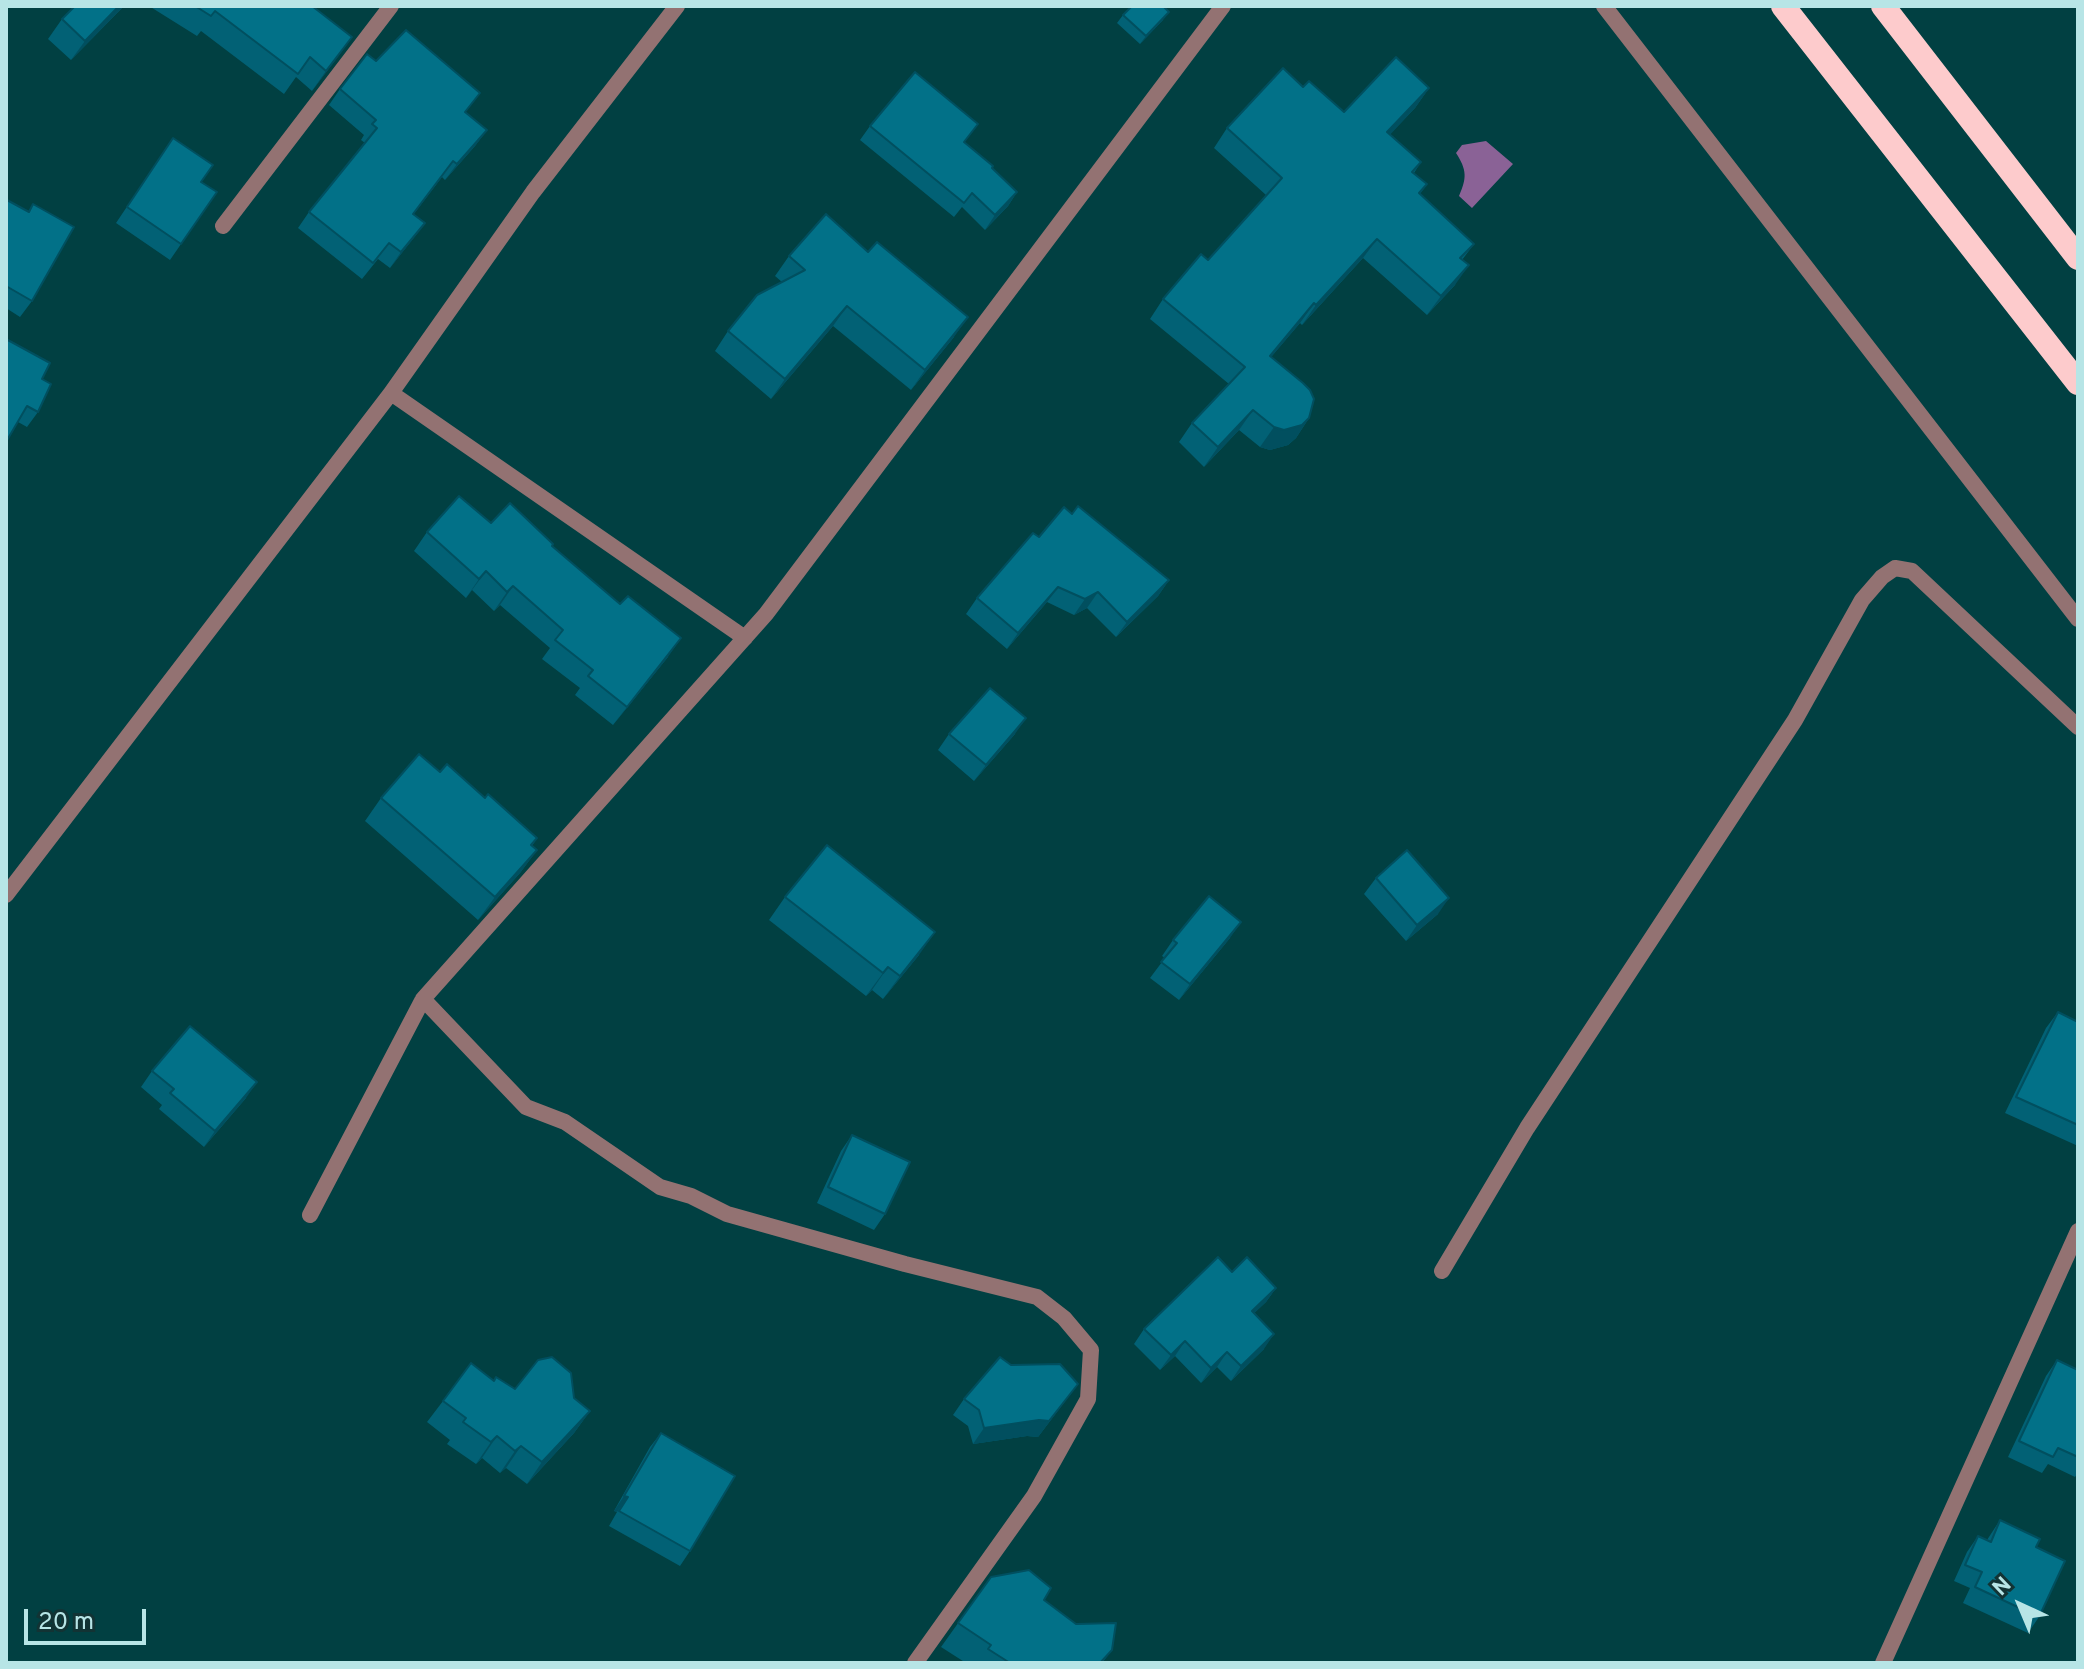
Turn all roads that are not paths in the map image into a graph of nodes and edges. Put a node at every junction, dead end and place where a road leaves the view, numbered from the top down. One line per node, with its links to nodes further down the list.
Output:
1 (391, 6): 7 (street)
2 (677, 6): 10 (street)
3 (1223, 6): 12 (street)
4 (1604, 6): 11 (street)
5 (1783, 6): 9 (highway)
6 (1883, 6): 8 (highway)
7 (223, 226)
8 (2078, 258)
9 (2078, 383)
10 (391, 393): 12 (street); 14 (street)
11 (2078, 619)
12 (745, 638): 15 (street)
13 (2078, 727): 18 (street)
14 (6, 895)
15 (423, 999): 16 (street); 19 (street)
16 (310, 1215)
17 (2078, 1231): 20 (street)
18 (1442, 1271)
19 (915, 1663)
20 (1883, 1663)

